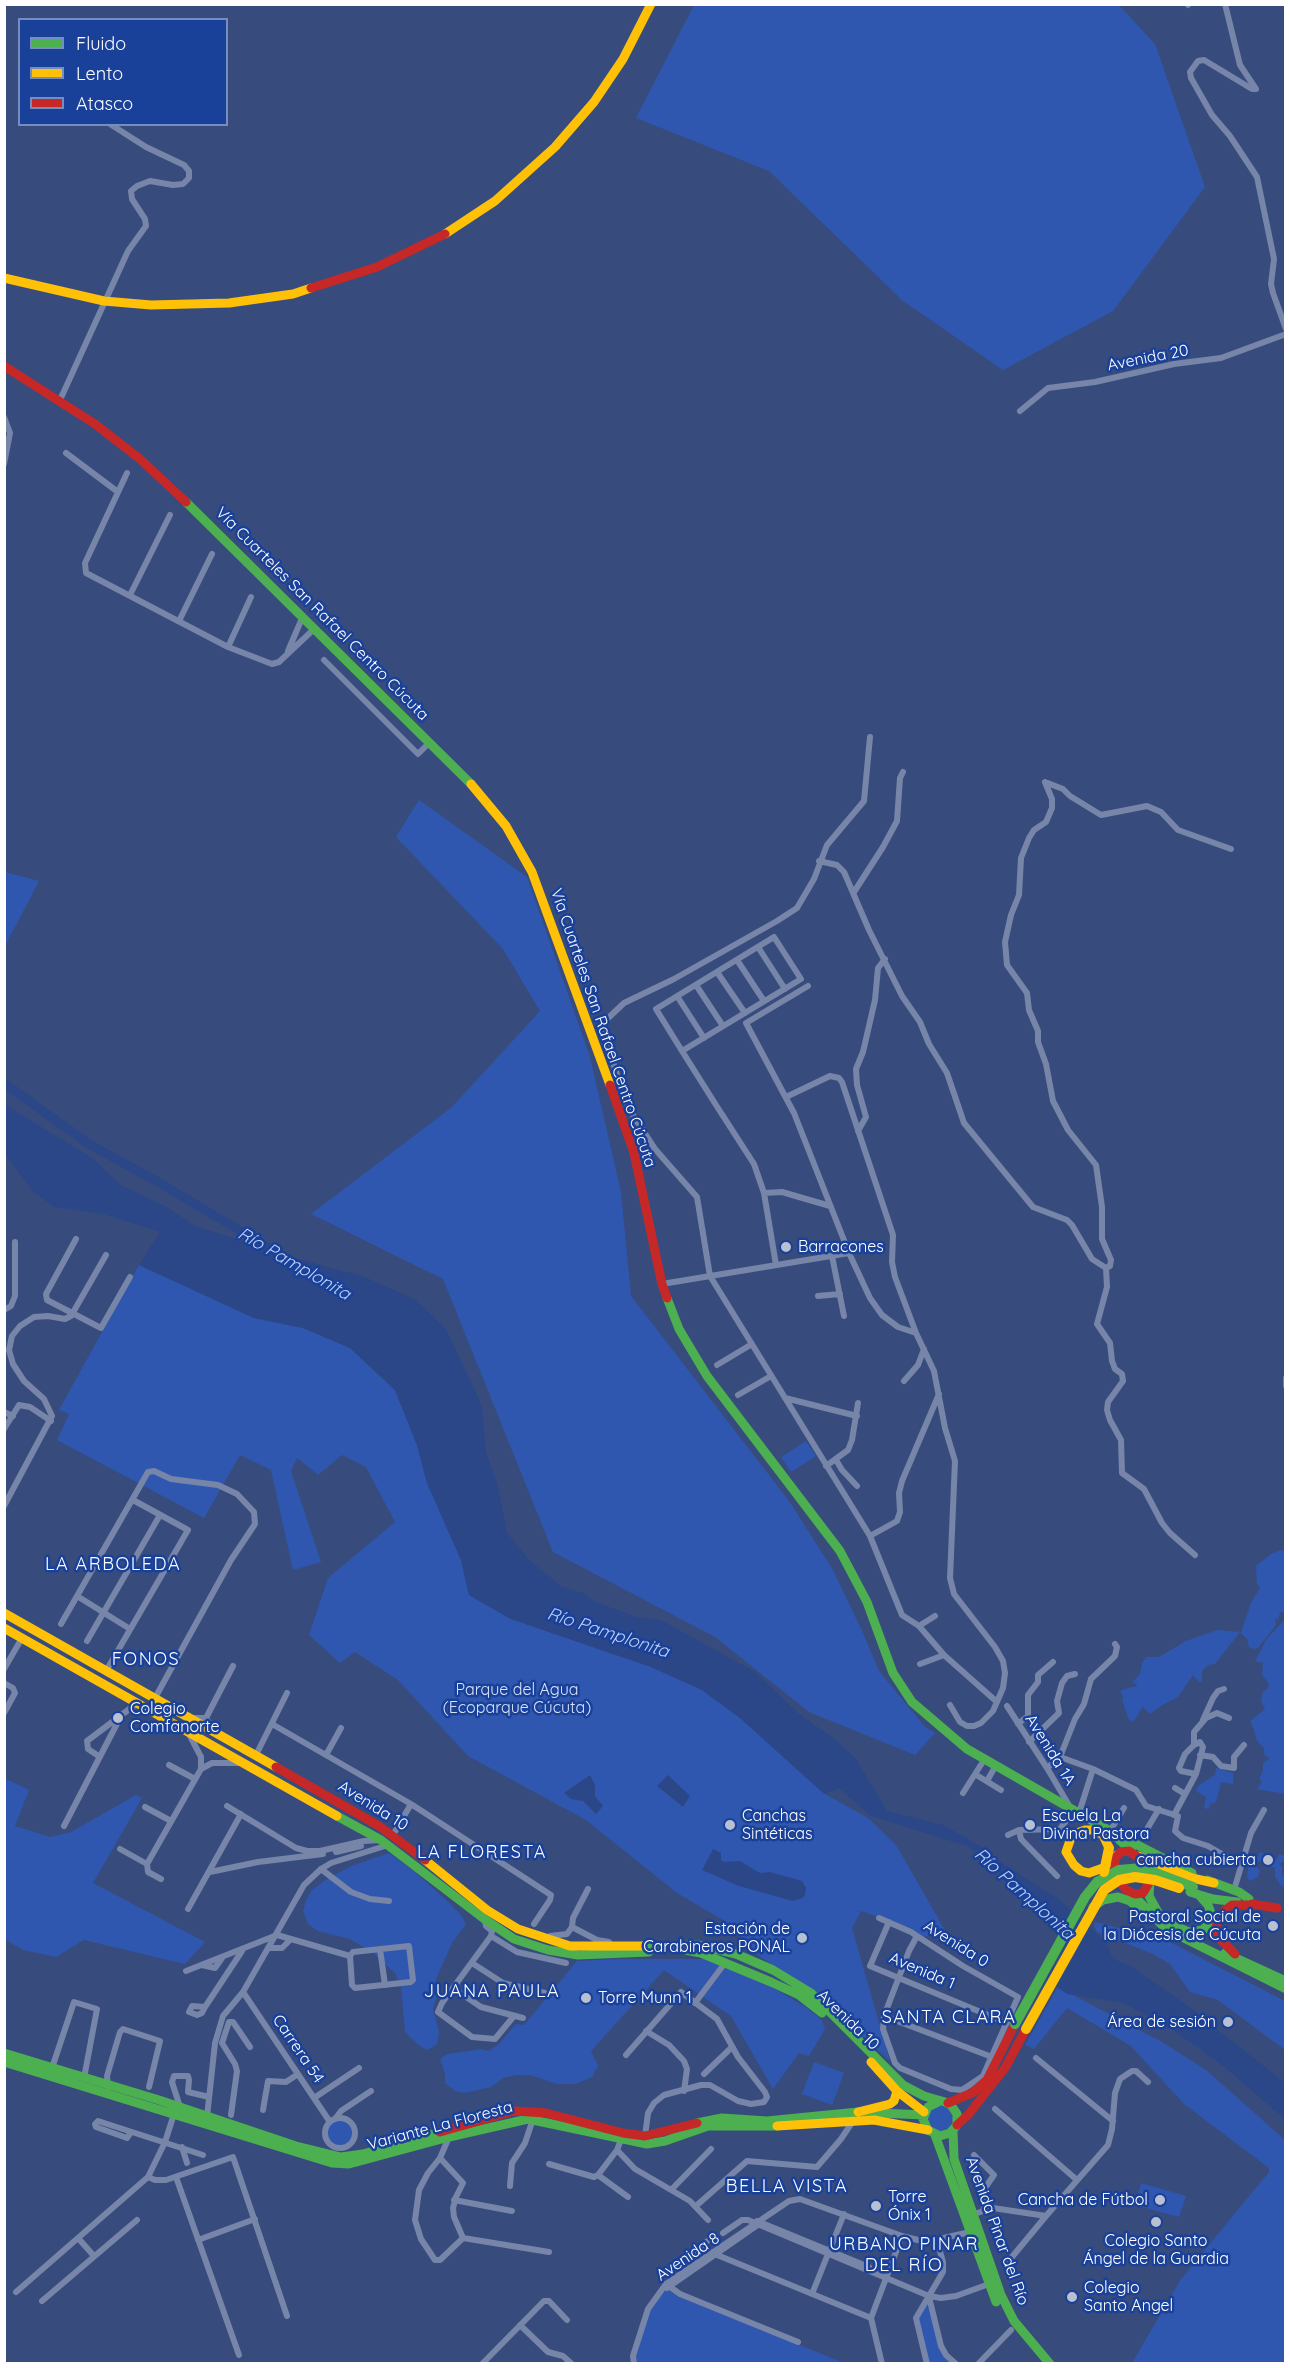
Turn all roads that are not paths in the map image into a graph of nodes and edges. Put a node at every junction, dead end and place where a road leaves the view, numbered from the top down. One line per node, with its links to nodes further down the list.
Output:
1 (651, 4): 5 (main road)
2 (1225, 4): 6 (street)
3 (113, 126): 5 (street)
4 (4, 278): 5 (main road)
5 (104, 301): 9 (street)
6 (1286, 329)
7 (1286, 334): 10 (street, Avenida 20)
8 (4, 366): 9 (main road, Vía Cuarteles San Rafael Centro Cúcuta)
9 (60, 400): 20 (main road, Vía Cuarteles San Rafael Centro Cúcuta)
10 (1020, 411)
11 (4, 417): 13 (street)
12 (66, 453): 15 (street)
13 (4, 464)
14 (127, 473): 15 (street)
15 (118, 492): 18 (street)
16 (170, 515): 18 (street)
17 (212, 554): 21 (street)
18 (130, 595): 21 (street)
19 (251, 597): 24 (street)
20 (303, 616): 22 (street); 23 (main road, Vía Cuarteles San Rafael Centro Cúcuta)
21 (179, 621): 24 (street)
22 (303, 630): 23 (street); 25 (street); 25 (street)
23 (315, 630): 28 (main road, Vía Cuarteles San Rafael Centro Cúcuta)
24 (228, 647): 25 (street)
25 (286, 654)
26 (324, 660): 28 (street)
27 (870, 737): 31 (street)
28 (430, 742): 59 (main road, Vía Cuarteles San Rafael Centro Cúcuta)
29 (903, 772): 32 (street)
30 (1230, 849): 56 (street)
31 (819, 861): 32 (street); 57 (street)
32 (854, 892): 34 (street)
33 (758, 947): 35 (street); 39 (street); 39 (street)
34 (885, 958): 47 (street); 56 (street)
35 (736, 960): 36 (street); 41 (street)
36 (717, 972): 37 (street); 42 (street)
37 (696, 985): 40 (street); 43 (street)
38 (808, 986): 46 (street)
39 (785, 989): 41 (street)
40 (677, 996): 44 (street); 45 (street)
41 (764, 1001): 42 (street)
42 (745, 1013): 43 (street)
43 (723, 1026): 44 (street)
44 (704, 1038): 45 (street)
45 (682, 1051): 48 (street)
46 (786, 1097): 47 (street); 49 (street)
47 (858, 1131): 65 (street)
48 (764, 1193): 49 (street); 55 (street)
49 (830, 1206): 52 (street)
50 (76, 1239): 63 (street)
51 (15, 1242): 62 (street)
52 (849, 1253): 54 (street); 65 (street)
53 (106, 1255): 63 (street)
54 (832, 1256): 55 (street); 60 (street)
55 (776, 1265): 57 (street)
56 (1106, 1268): 89 (street)
57 (710, 1276): 59 (street); 66 (street)
58 (130, 1277): 63 (street)
59 (662, 1284): 135 (main road, Vía Cuarteles San Rafael Centro Cúcuta)
60 (840, 1294): 61 (street); 64 (street)
61 (818, 1296)
62 (4, 1310)
63 (72, 1314): 80 (street)
64 (844, 1316)
65 (916, 1333): 67 (street)
66 (752, 1344): 68 (street); 69 (street)
67 (924, 1348): 71 (street); 73 (street)
68 (717, 1365)
69 (771, 1376): 74 (street); 75 (street)
70 (1286, 1378): 72 (street)
71 (904, 1381)
72 (1286, 1386)
73 (940, 1392): 88 (street); 112 (street)
74 (738, 1395)
75 (785, 1398): 79 (street); 83 (street)
76 (858, 1403): 79 (street)
77 (4, 1412): 78 (street)
78 (13, 1416): 80 (street); 81 (street)
79 (857, 1416): 82 (street)
80 (51, 1421): 86 (street)
81 (4, 1429)
82 (836, 1460): 83 (street); 84 (street)
83 (826, 1466): 88 (street)
84 (857, 1486)
85 (133, 1500): 87 (street); 90 (street); 111 (street)
86 (4, 1506)
87 (160, 1515): 91 (street); 97 (street)
88 (870, 1536): 95 (street)
89 (1196, 1555)
90 (77, 1596): 91 (street); 94 (street)
91 (104, 1612): 97 (street); 99 (street)
92 (4, 1613): 106 (main road, Avenida 10)
93 (934, 1616): 95 (street)
94 (61, 1624)
95 (918, 1626): 101 (street)
96 (4, 1628): 98 (main road, Avenida 10)
97 (130, 1629): 106 (street)
98 (22, 1638): 105 (street); 113 (main road, Avenida 10)
99 (87, 1641)
100 (1115, 1644): 134 (street)
101 (944, 1655): 103 (street); 112 (street)
102 (1053, 1662): 121 (street)
103 (920, 1664)
104 (233, 1666): 122 (street)
105 (4, 1669)
106 (106, 1671): 111 (main road, Avenida 10)
107 (1075, 1674): 126 (street)
108 (4, 1683): 116 (street)
109 (1224, 1689): 119 (street)
110 (287, 1693): 120 (street)
111 (155, 1698): 122 (main road, Avenida 10)
112 (997, 1702): 114 (street)
113 (136, 1704): 117 (street); 124 (main road, Avenida 10)
114 (950, 1706)
115 (1007, 1706): 121 (street, Avenida 1A)
116 (4, 1713)
117 (121, 1716): 133 (street); 133 (street)
118 (1230, 1718): 119 (street)
119 (1202, 1722): 127 (street)
120 (272, 1724): 130 (street); 131 (street)
121 (1018, 1724): 126 (street, Avenida 1A)
122 (212, 1728): 125 (main road); 129 (main road); 130 (main road, Avenida 10)
123 (341, 1728): 131 (street)
124 (188, 1732): 125 (main road, Avenida 10); 140 (street)
125 (200, 1739): 129 (main road, Avenida 10)
126 (1029, 1742): 139 (street, Avenida 1A)
127 (1194, 1745): 132 (street); 142 (street)
128 (1240, 1745): 132 (street)
129 (214, 1746): 136 (main road, Avenida 10)
130 (256, 1755): 166 (main road, Avenida 10)
131 (326, 1755): 150 (street)
132 (1200, 1755): 142 (street)
133 (100, 1757): 160 (street)
134 (1060, 1757): 139 (street); 141 (street, Avenida 1A)
135 (984, 1760): 138 (main road, Vía Cuarteles San Rafael Centro Cúcuta); 148 (street)
136 (246, 1764): 140 (street); 165 (main road, Avenida 10)
137 (169, 1765): 144 (street)
138 (995, 1767): 145 (street); 155 (main road, Vía Cuarteles San Rafael Centro Cúcuta)
139 (1047, 1767): 155 (street, Avenida 1A)
140 (201, 1769): 144 (street)
141 (1093, 1769): 154 (street, Avenida 1A); 155 (street)
142 (1196, 1774): 149 (street)
143 (978, 1776): 145 (street)
144 (195, 1779): 159 (street)
145 (987, 1781): 147 (street)
146 (1175, 1788): 149 (street)
147 (1001, 1790)
148 (963, 1793)
149 (1185, 1794): 158 (street)
150 (411, 1804): 166 (street); 193 (street)
151 (227, 1806): 157 (street)
152 (145, 1807): 159 (street)
153 (1124, 1808): 161 (street)
154 (1159, 1809): 158 (street, Avenida 1A); 163 (street)
155 (1074, 1810): 161 (main road, Vía Cuarteles San Rafael Centro Cúcuta); 162 (street)
156 (1263, 1810): 171 (street)
157 (241, 1814): 165 (street); 173 (street)
158 (1174, 1815): 171 (street)
159 (171, 1821): 170 (street)
160 (64, 1826)
161 (1105, 1828): 168 (main road, Vía Cuarteles San Rafael Centro Cúcuta); 169 (main road); 178 (main road)
162 (1019, 1830): 164 (street); 174 (street)
163 (1143, 1833)
164 (1008, 1835)
165 (364, 1836): 166 (main road, Avenida 10)
166 (384, 1840): 172 (street); 173 (street); 189 (main road, Avenida 10); 193 (main road, Avenida 10)
167 (120, 1849): 170 (street)
168 (1135, 1854): 169 (main road); 176 (main road); 178 (main road)
169 (1116, 1856): 177 (main road, bridge); 182 (main road)
170 (147, 1864): 175 (street)
171 (1241, 1865): 180 (street)
172 (321, 1869): 183 (street); 194 (street)
173 (210, 1872): 186 (street)
174 (1057, 1876)
175 (161, 1879)
176 (1150, 1881): 182 (main road); 191 (main road)
177 (1097, 1882): 181 (main road, bridge); 221 (main road, bridge)
178 (1214, 1883): 180 (main road)
179 (588, 1889): 192 (street)
180 (1234, 1890): 184 (main road)
181 (1194, 1891): 184 (main road); 185 (main road, bridge); 191 (main road)
182 (1131, 1893): 191 (main road)
183 (389, 1901)
184 (1253, 1902): 187 (main road); 206 (main road)
185 (1092, 1908): 191 (main road); 256 (main road, bridge)
186 (188, 1909)
187 (1281, 1910)
188 (879, 1918): 190 (street, Avenida 0)
189 (486, 1920): 195 (street); 205 (main road, Avenida 10)
190 (889, 1922): 196 (street, Avenida 0); 208 (street, Avenida 1)
191 (1160, 1922): 206 (main road); 212 (main road)
192 (572, 1927): 193 (street); 198 (street)
193 (533, 1930): 198 (main road, Avenida 10)
194 (277, 1935): 197 (street); 199 (street); 201 (street)
195 (491, 1936): 203 (street); 204 (street)
196 (917, 1936): 208 (street); 221 (street, Avenida 0)
197 (290, 1940): 199 (street); 202 (street)
198 (639, 1946): 217 (main road, Avenida 10)
199 (270, 1948): 213 (street)
200 (380, 1949): 202 (street); 210 (street); 210 (street)
201 (243, 1950): 207 (street); 216 (street)
202 (350, 1956): 210 (street)
203 (472, 1963): 211 (street); 214 (street)
204 (566, 1963)
205 (725, 1963): 215 (street); 217 (main road, Avenida 10)
206 (1250, 1965): 209 (main road)
207 (186, 1971)
208 (899, 1977): 220 (street); 221 (street, Avenida 1)
209 (1286, 1981)
210 (385, 1985)
211 (453, 1988): 218 (street); 218 (street)
212 (1286, 1989)
213 (243, 1992): 223 (street); 234 (street, Carrera 54)
214 (545, 1993)
215 (695, 2003): 222 (street); 225 (street)
216 (205, 2007)
217 (825, 2011): 233 (main road, Avenida 10)
218 (514, 2016): 219 (street)
219 (523, 2018)
220 (883, 2019): 228 (street); 228 (street)
221 (1011, 2023): 228 (main road)
222 (646, 2031): 227 (street); 241 (street)
223 (219, 2043): 224 (street); 243 (street); 250 (street)
224 (250, 2047)
225 (732, 2047): 235 (street); 241 (street)
226 (4, 2053): 231 (main road, Variante La Floresta)
227 (626, 2055)
228 (995, 2057): 245 (main road)
229 (1036, 2058): 255 (street)
230 (4, 2062): 239 (main road, Variante La Floresta)
231 (52, 2068): 236 (main road, Variante La Floresta); 236 (street)
232 (359, 2068): 244 (street)
233 (884, 2071): 242 (main road, Avenida 10); 245 (main road, Avenida 10)
234 (298, 2074): 244 (street, Carrera 54); 247 (street)
235 (704, 2074)
236 (84, 2078): 239 (main road, Variante La Floresta)
237 (1148, 2082): 255 (street)
238 (149, 2087): 239 (street)
239 (108, 2090): 248 (main road, Variante La Floresta)
240 (371, 2091): 254 (street)
241 (684, 2091): 260 (street)
242 (897, 2091): 249 (main road, Avenida 10); 251 (main road)
243 (209, 2097): 248 (street); 252 (street)
244 (314, 2098): 254 (street, Carrera 54)
245 (944, 2102): 249 (main road); 256 (main road)
246 (995, 2109): 277 (street)
247 (263, 2110)
248 (177, 2111): 252 (main road, Variante La Floresta); 258 (main road, Variante La Floresta); 264 (street)
249 (924, 2113): 251 (main road, Variante La Floresta); 259 (main road)
250 (231, 2115)
251 (856, 2116): 259 (main road, Variante La Floresta); 260 (main road, Variante La Floresta); 263 (main road, Variante La Floresta); 282 (street)
252 (207, 2117): 258 (main road, Variante La Floresta)
253 (533, 2119): 262 (main road, Variante La Floresta); 263 (main road, Variante La Floresta); 278 (street)
254 (332, 2120): 254 (street)
255 (1113, 2121): 277 (street)
256 (955, 2127): 259 (main road); 268 (main road, Avenida Pinar del Río)
257 (131, 2132): 257 (street); 264 (street)
258 (243, 2132): 261 (main road, Variante La Floresta)
259 (931, 2132): 267 (main road, Avenida Pinar del Río)
260 (645, 2136): 263 (main road, Variante La Floresta)
261 (434, 2137): 262 (main road, Variante La Floresta); 263 (main road, Variante La Floresta)
262 (449, 2137): 271 (street)
263 (620, 2141): 274 (street); 279 (street)
264 (165, 2142): 265 (street); 275 (street)
265 (182, 2147): 269 (street); 272 (street)
266 (711, 2149): 279 (street)
267 (940, 2150): 268 (main road); 291 (main road, Avenida Pinar del Río)
268 (953, 2151): 284 (main road, Avenida Pinar del Río)
269 (203, 2155)
270 (974, 2155): 284 (street)
271 (440, 2158): 281 (street); 296 (street)
272 (187, 2163)
273 (549, 2164): 274 (street)
274 (598, 2175): 280 (street)
275 (148, 2176): 276 (street); 295 (street)
276 (176, 2177): 287 (street); 297 (street)
277 (1077, 2180): 286 (street)
278 (510, 2186)
279 (672, 2189): 282 (street)
280 (628, 2197)
281 (454, 2200): 283 (street); 296 (street)
282 (696, 2206): 289 (street)
283 (512, 2211)
284 (979, 2212): 286 (street); 328 (main road, Avenida Pinar del Río)
285 (844, 2214): 290 (street, Avenida 8); 294 (street, Avenida 8); 301 (street)
286 (1046, 2217): 304 (street)
287 (255, 2219): 297 (street); 313 (street)
288 (136, 2220): 303 (street)
289 (708, 2220)
290 (758, 2222): 292 (street); 301 (street); 302 (street, Avenida 8)
291 (970, 2232): 298 (street, Avenida 8); 307 (main road, Avenida Pinar del Río)
292 (723, 2233)
293 (714, 2236): 299 (street)
294 (902, 2236): 298 (street, Avenida 8); 306 (street)
295 (78, 2238): 303 (street); 309 (street)
296 (463, 2238): 300 (street)
297 (198, 2240): 319 (street)
298 (937, 2241): 311 (street)
299 (700, 2247): 302 (street); 305 (street)
300 (549, 2252)
301 (828, 2252): 306 (street); 310 (street)
302 (714, 2253): 308 (street, Avenida 8); 310 (street)
303 (94, 2256): 312 (street)
304 (1007, 2263)
305 (670, 2270)
306 (886, 2276): 311 (street); 314 (street)
307 (988, 2283): 311 (street); 317 (main road, Avenida Pinar del Río)
308 (666, 2287): 318 (street); 322 (street, Avenida 8)
309 (16, 2292)
310 (812, 2294): 314 (street)
311 (930, 2295): 324 (street); 325 (street)
312 (42, 2301)
313 (287, 2316)
314 (871, 2318): 323 (street)
315 (567, 2320): 316 (street)
316 (520, 2325): 320 (street); 321 (street)
317 (1011, 2330): 326 (street); 327 (main road, Avenida Pinar del Río)
318 (798, 2342)
319 (239, 2355)
320 (570, 2363)
321 (482, 2364)
322 (634, 2364)
323 (882, 2364)
324 (927, 2364)
325 (956, 2364)
326 (978, 2364)
327 (1043, 2364)
328 (1050, 2364)

